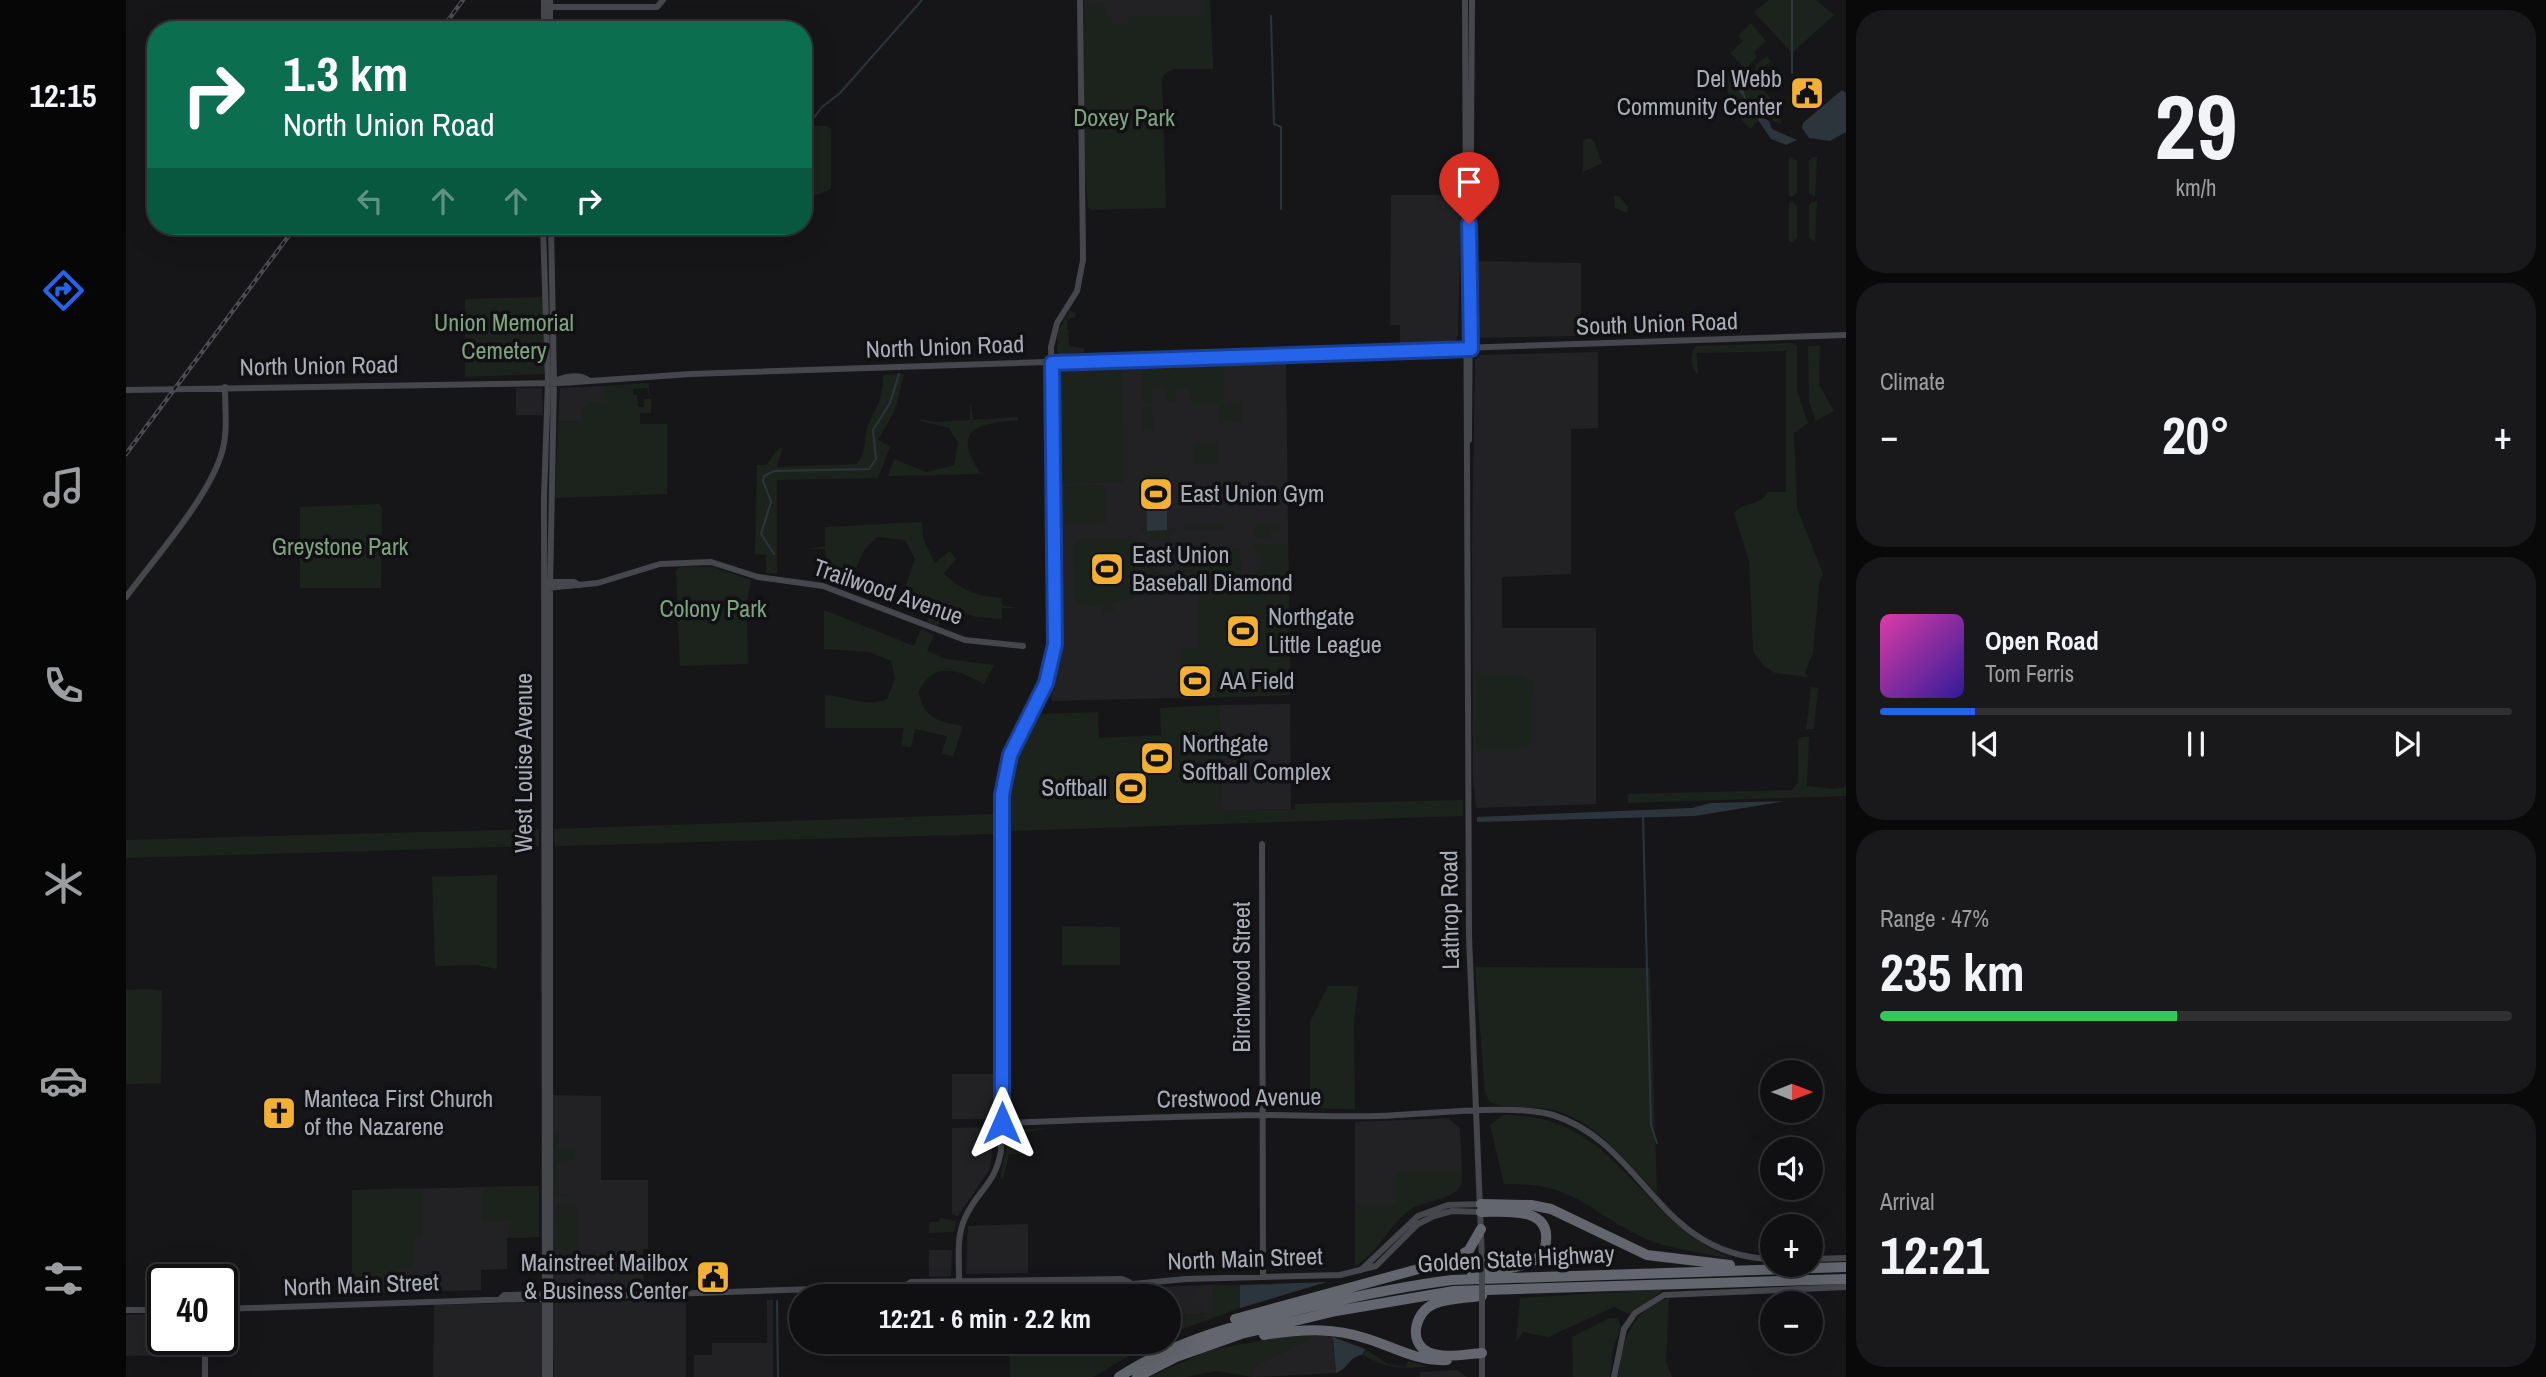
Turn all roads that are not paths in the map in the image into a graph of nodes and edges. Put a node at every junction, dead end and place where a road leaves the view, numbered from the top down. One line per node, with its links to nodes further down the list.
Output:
1 (663, 0): 5 (street)
2 (1080, 0): 11 (street)
3 (1465, 0): 6 (street, Lathrop Road)
4 (1472, 0): 6 (street, Lathrop Road)
5 (547, 4)
6 (1467, 197): 10 (street, Lathrop Road)
7 (543, 235): 12 (street, West Louise Avenue)
8 (551, 235): 12 (street, West Louise Avenue)
9 (1846, 336): 10 (street, South Union Road)
10 (1468, 349): 11 (street, North Union Road); 19 (street, Lathrop Road)
11 (1052, 363): 12 (street, North Union Road); 21 (street)
12 (551, 382): 13 (street, North Union Road); 15 (street, West Louise Avenue)
13 (225, 387): 14 (street, North Union Road); 16 (street)
14 (126, 390)
15 (547, 585): 17 (street, Trailwood Avenue); 42 (street, West Louise Avenue)
16 (126, 597)
17 (1023, 646)
18 (1262, 844): 20 (street, Birchwood Street)
19 (1477, 1112): 20 (street, Crestwood Avenue); 22 (street, Lathrop Road); 24 (street, Crestwood Avenue)
20 (1262, 1115): 21 (street, Crestwood Avenue); 31 (street, Birchwood Street)
21 (1002, 1123): 33 (street)
22 (1481, 1208): 23 (street, Lathrop Road); 29 (highway); 31 (street, North Main Street); 34 (highway)
23 (1481, 1229): 48 (street, Lathrop Road, bridge); 49 (highway)
24 (1760, 1258)
25 (1846, 1258): 26 (street)
26 (1823, 1259)
27 (1846, 1267): 28 (highway, Golden State Highway)
28 (1823, 1268)
29 (1760, 1269)
30 (1760, 1270): 34 (highway, Golden State Highway)
31 (1263, 1277): 35 (street, North Main Street)
32 (1846, 1279): 39 (highway, Golden State Highway)
33 (960, 1280): 35 (street, North Main Street); 36 (street, North Main Street); 37 (street)
34 (1452, 1280): 49 (highway, Golden State Highway)
35 (1129, 1282): 38 (street, North Main Street)
36 (908, 1284)
37 (960, 1284)
38 (1124, 1284)
39 (1656, 1285): 46 (highway, Golden State Highway); 48 (highway)
40 (1846, 1287): 54 (street)
41 (789, 1290): 42 (street, North Main Street)
42 (548, 1296): 43 (street, North Main Street); 51 (street, West Louise Avenue)
43 (238, 1308)
44 (126, 1310): 45 (street)
45 (147, 1310)
46 (1218, 1342): 48 (highway); 49 (highway, Golden State Highway)
47 (205, 1355): 50 (street)
48 (1482, 1356): 53 (street, Lathrop Road)
49 (1135, 1373): 52 (highway, Golden State Highway)
50 (205, 1377)
51 (547, 1377)
52 (1119, 1377)
53 (1482, 1377)
54 (1614, 1377)

